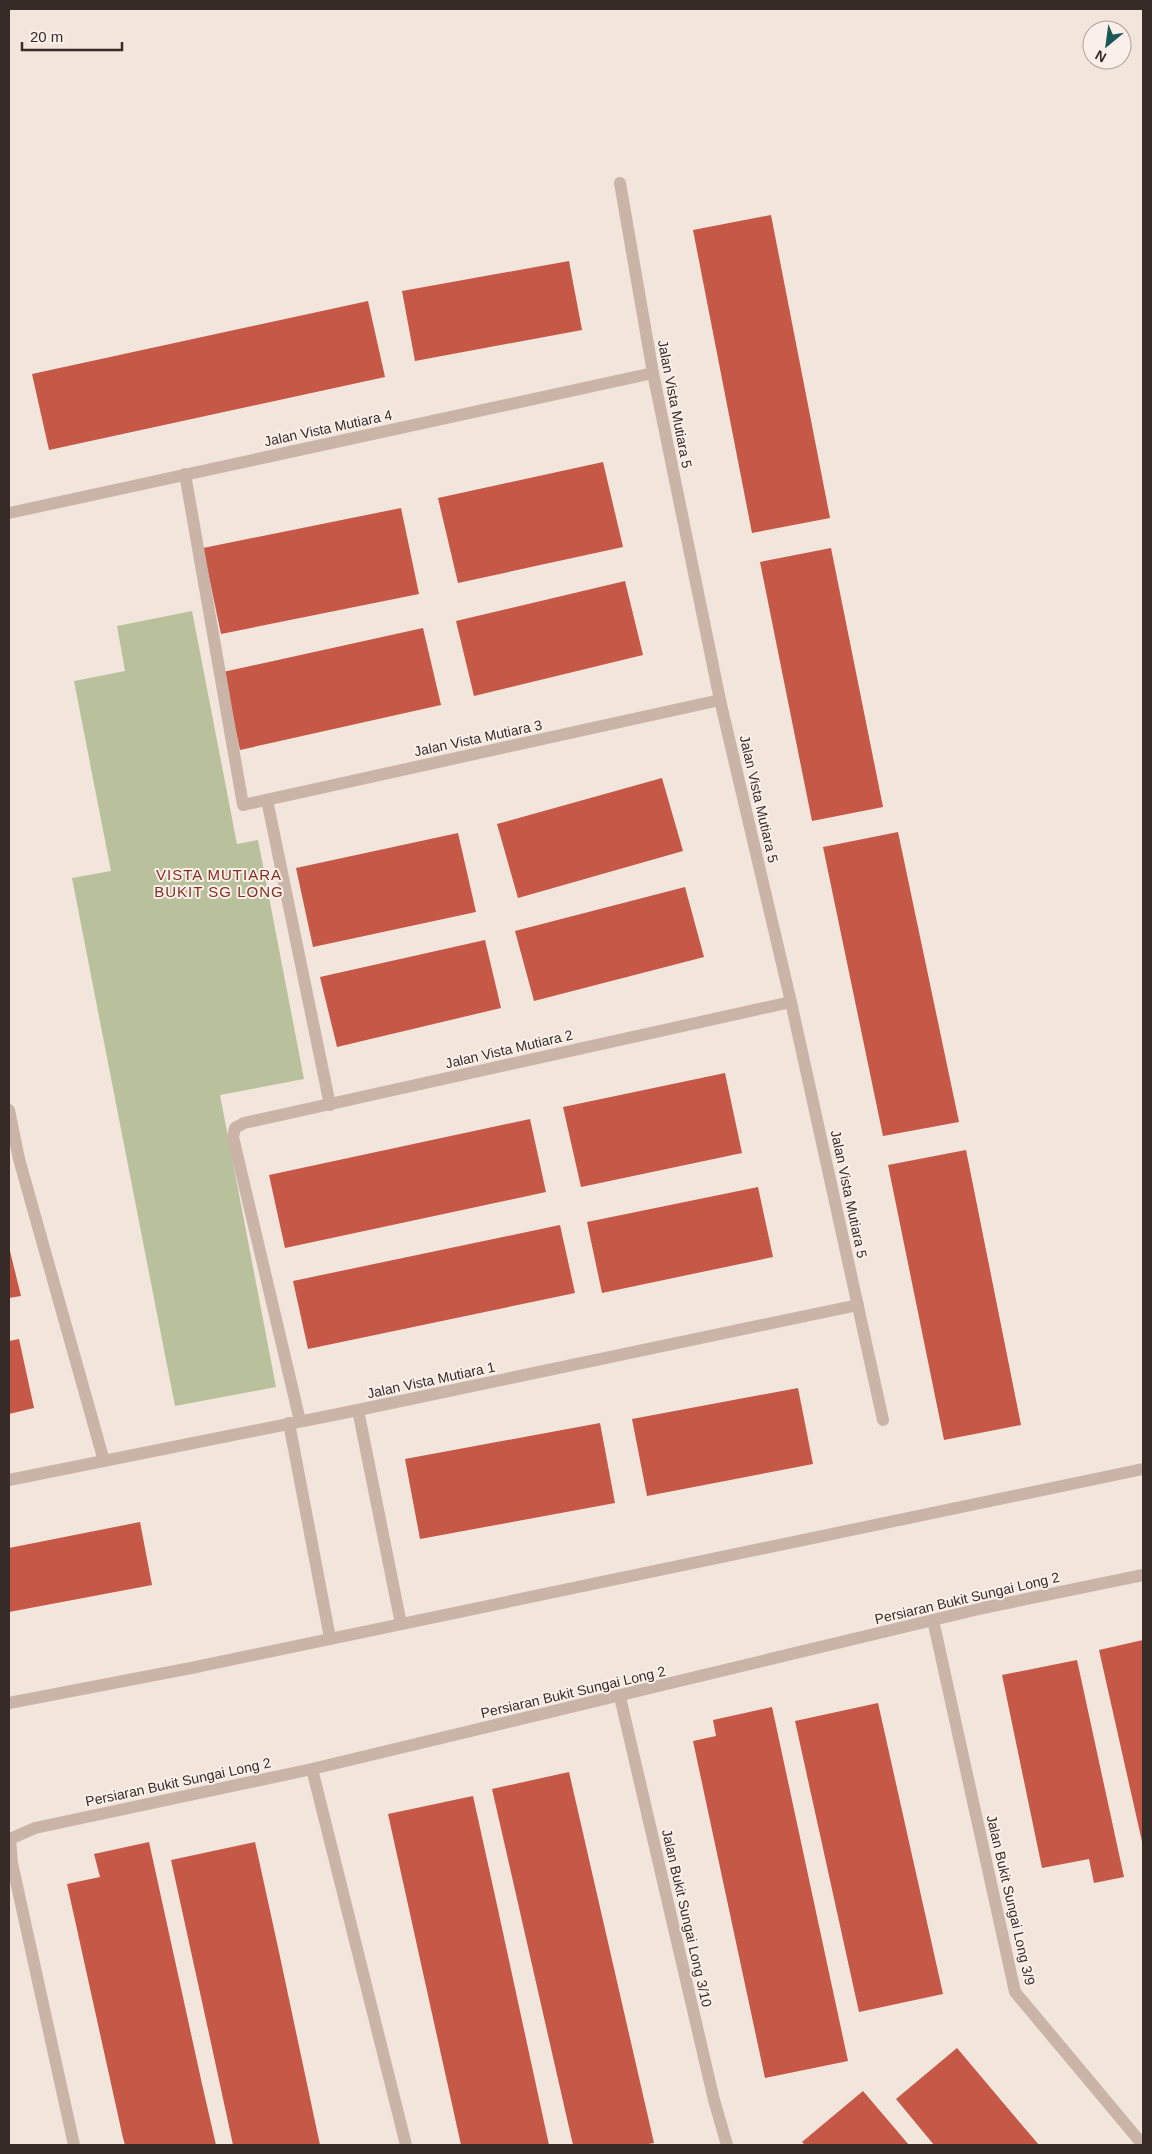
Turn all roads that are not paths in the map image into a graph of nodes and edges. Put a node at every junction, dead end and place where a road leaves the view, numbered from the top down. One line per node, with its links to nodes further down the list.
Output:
1 (620, 182): 2 (street, Jalan Vista Mutiara 5)
2 (653, 373): 3 (street, Jalan Vista Mutiara 4); 5 (street, Jalan Vista Mutiara 5)
3 (185, 474): 4 (street, Jalan Vista Mutiara 4); 6 (street, Jalan Vista Mutiara 3)
4 (9, 513)
5 (720, 700): 6 (street, Jalan Vista Mutiara 3); 7 (street, Jalan Vista Mutiara 5)
6 (267, 800): 8 (street)
7 (791, 1002): 8 (street, Jalan Vista Mutiara 2); 11 (street, Jalan Vista Mutiara 5)
8 (330, 1105): 14 (street, Jalan Vista Mutiara 2)
9 (9, 1110): 10 (street)
10 (14, 1160): 15 (street)
11 (858, 1305): 12 (street, Jalan Vista Mutiara 1); 13 (street, Jalan Vista Mutiara 5)
12 (358, 1410): 14 (street, Jalan Vista Mutiara 1); 20 (street)
13 (883, 1420)
14 (294, 1422): 15 (street, Jalan Vista Mutiara 1); 21 (street)
15 (104, 1461): 17 (street, Jalan Vista Mutiara 1)
16 (1143, 1469): 20 (street)
17 (9, 1480)
18 (1143, 1575): 19 (street, Persiaran Bukit Sungai Long 2)
19 (933, 1620): 22 (street, Persiaran Bukit Sungai Long 2); 28 (street, Jalan Bukit Sungai Long 3/9)
20 (401, 1624): 21 (street)
21 (330, 1638): 23 (street)
22 (620, 1697): 24 (street, Persiaran Bukit Sungai Long 2); 27 (street, Jalan Bukit Sungai Long 3/10)
23 (9, 1703)
24 (312, 1769): 25 (street, Persiaran Bukit Sungai Long 2); 26 (street)
25 (74, 2145)
26 (406, 2145)
27 (727, 2145)
28 (1143, 2145)

